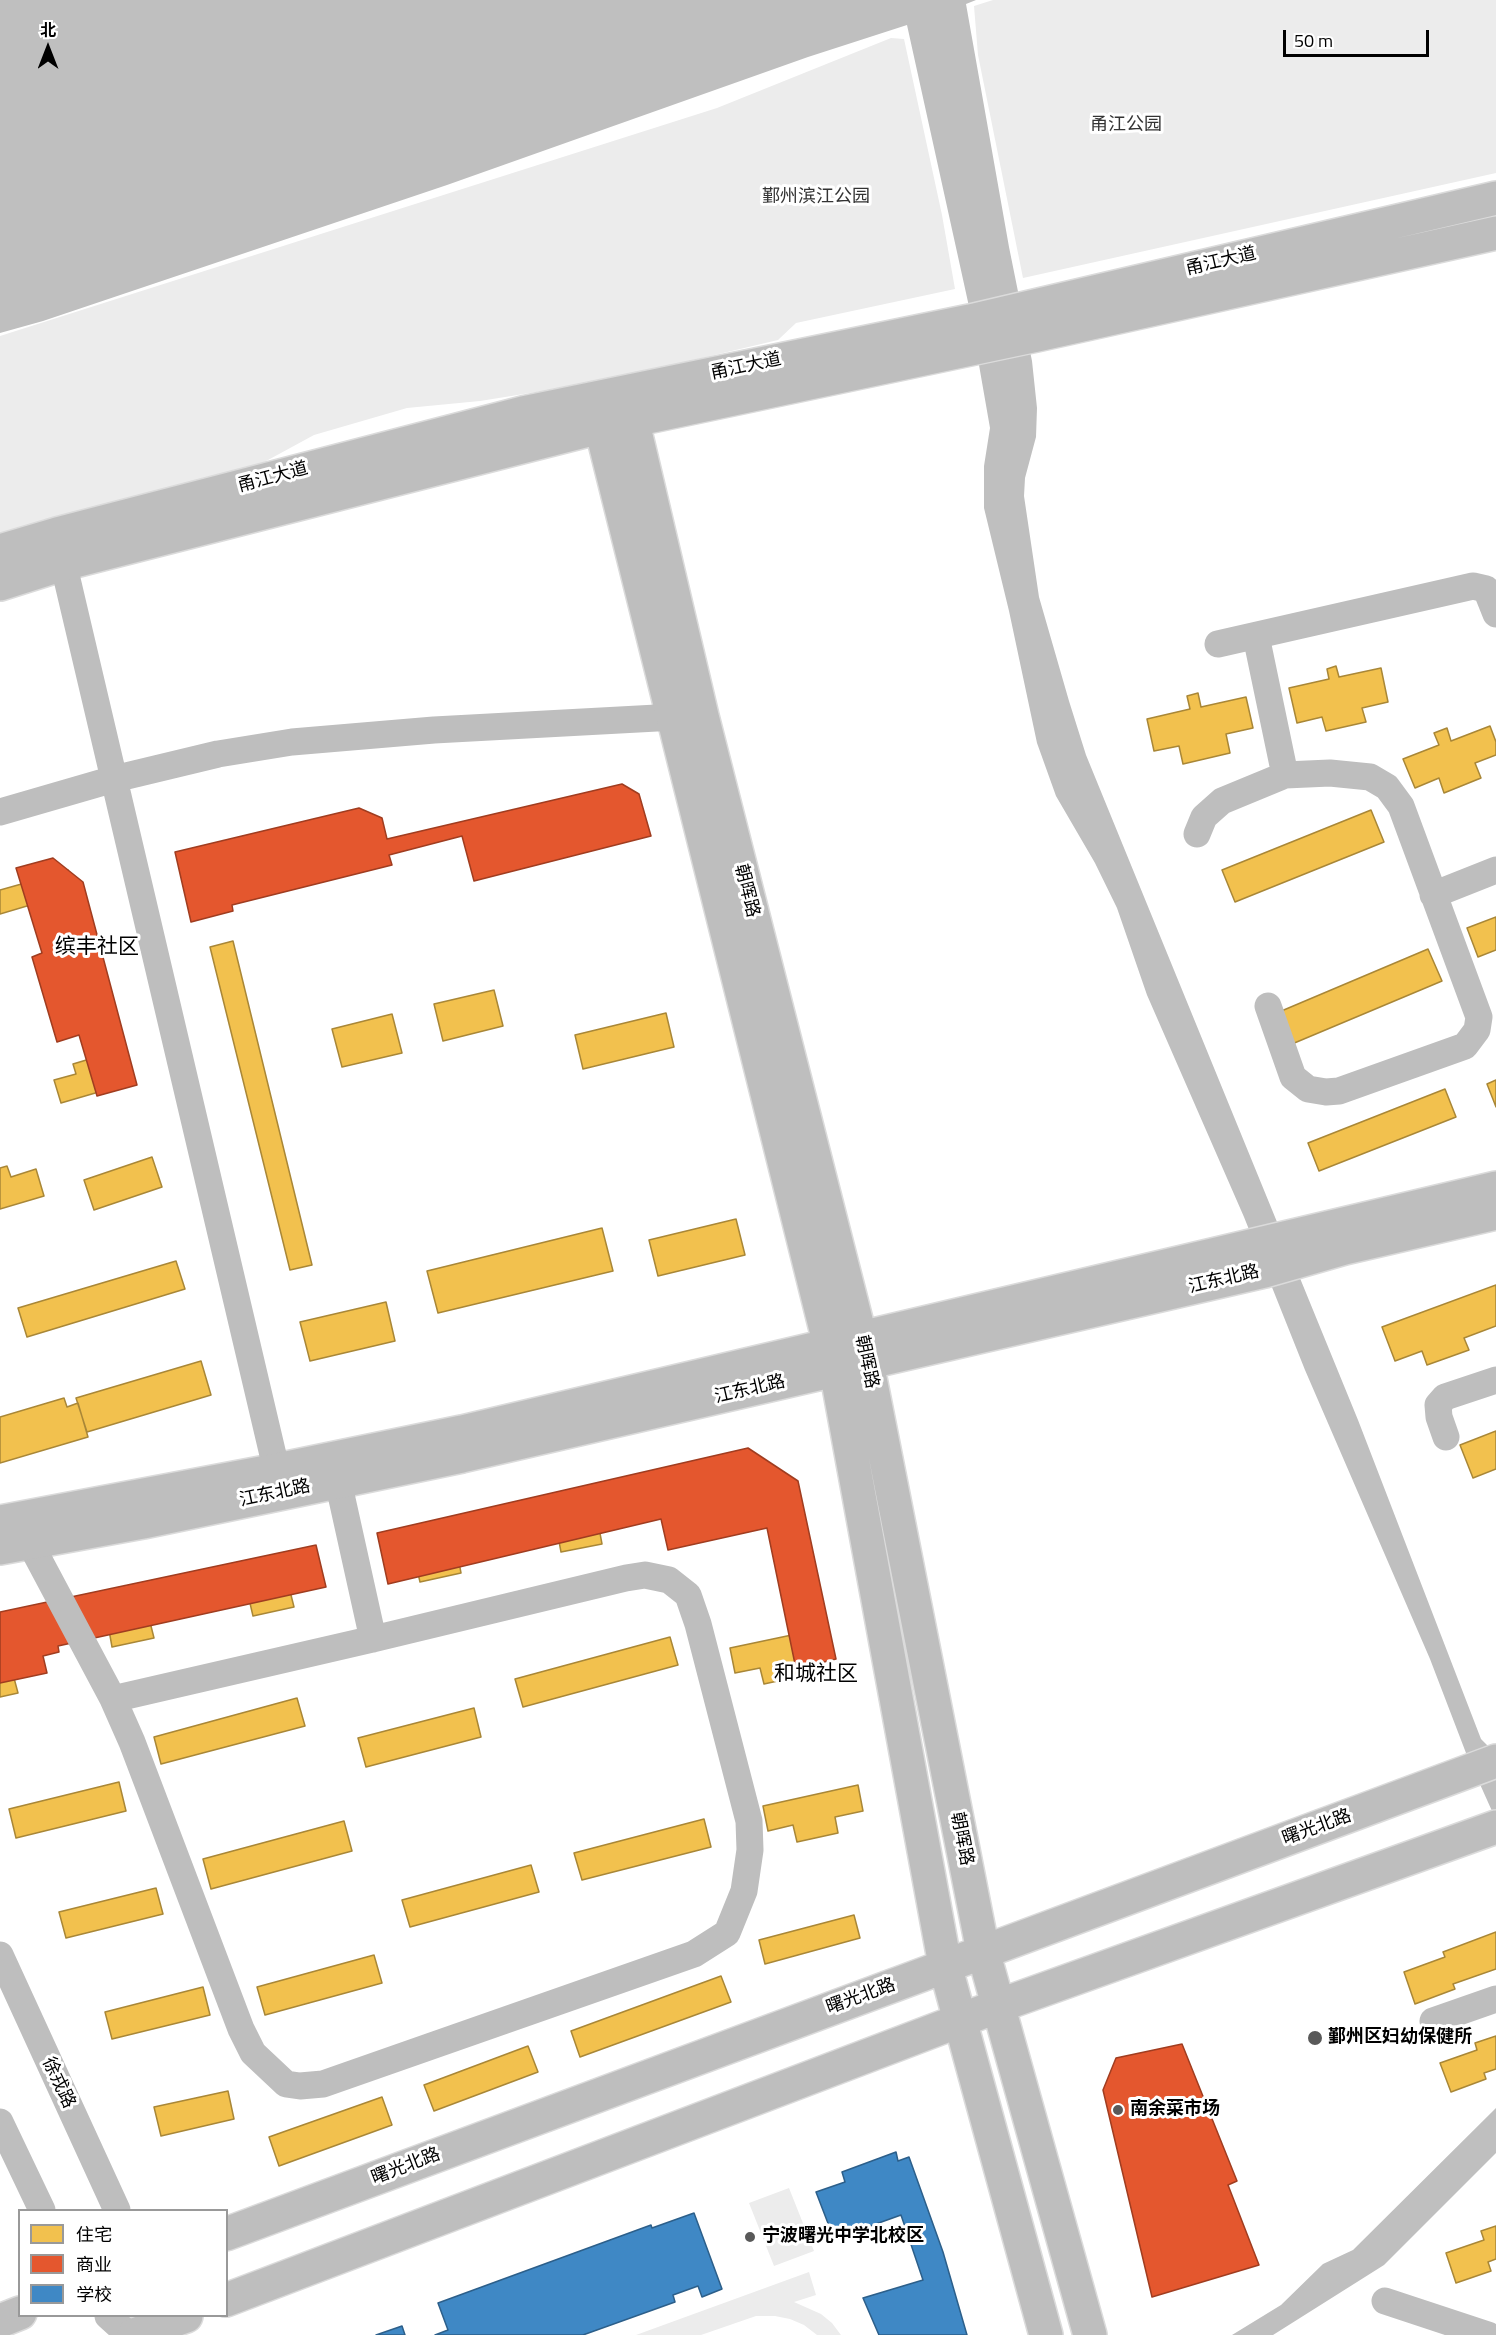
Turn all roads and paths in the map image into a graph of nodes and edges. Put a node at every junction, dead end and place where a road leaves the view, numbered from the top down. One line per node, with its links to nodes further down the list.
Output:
1 (1496, 198): 3 (main road, 甬江大道)
2 (1496, 233): 3 (main road, 甬江大道)
3 (1036, 321): 4 (main road, 甬江大道)
4 (629, 406): 5 (main road, 甬江大道); 12 (main road, 朝晖路)
5 (597, 413): 6 (main road, 甬江大道); 12 (main road, 朝晖路)
6 (60, 549): 7 (main road, 甬江大道); 8 (main road, 甬江大道); 14 (street)
7 (0, 551)
8 (0, 584)
9 (1496, 614): 10 (street)
10 (1256, 636): 11 (street); 13 (street)
11 (1218, 644)
12 (688, 717): 14 (street); 23 (main road, 朝晖路)
13 (1285, 775): 16 (street); 18 (street)
14 (114, 779): 15 (street); 26 (street)
15 (0, 812)
16 (1197, 834)
17 (1496, 870): 18 (street)
18 (1433, 895): 19 (street)
19 (1268, 1006)
20 (1496, 1188): 22 (main road, 江东北路)
21 (1496, 1213): 22 (main road, 江东北路)
22 (1326, 1241): 23 (main road, 江东北路); 23 (main road, 江东北路)
23 (849, 1354): 26 (main road, 江东北路); 27 (main road, 江东北路); 34 (main road, 朝晖路); 36 (main road, 朝晖路)
24 (1496, 1380): 25 (street)
25 (1446, 1437)
26 (279, 1481): 27 (main road, 江东北路); 28 (main road, 江东北路); 29 (main road, 江东北路)
27 (338, 1481): 30 (street)
28 (0, 1522)
29 (15, 1546): 31 (street)
30 (373, 1639): 31 (street); 31 (street)
31 (113, 1699)
32 (1496, 1761): 34 (main road, 曙光北路)
33 (1493, 1829): 38 (main road)
34 (983, 1951): 36 (main road, 曙光北路); 38 (main road, 朝晖路)
35 (0, 1955): 43 (street, 徐戎路)
36 (945, 1965): 39 (main road, 朝晖路); 44 (main road, 曙光北路)
37 (1496, 1999): 40 (street)
38 (998, 2006): 39 (main road); 55 (main road, 朝晖路)
39 (960, 2021): 45 (main road); 54 (main road, 朝晖路)
40 (1433, 2021)
41 (0, 2122): 42 (street)
42 (41, 2209)
43 (116, 2209)
44 (228, 2233)
45 (228, 2299)
46 (1385, 2301): 52 (street)
47 (18, 2314): 51 (main road)
48 (109, 2317): 53 (street)
49 (134, 2317): 53 (street)
50 (183, 2317): 53 (main road)
51 (0, 2321)
52 (1489, 2331)
53 (131, 2335)
54 (1046, 2335)
55 (1090, 2335)

